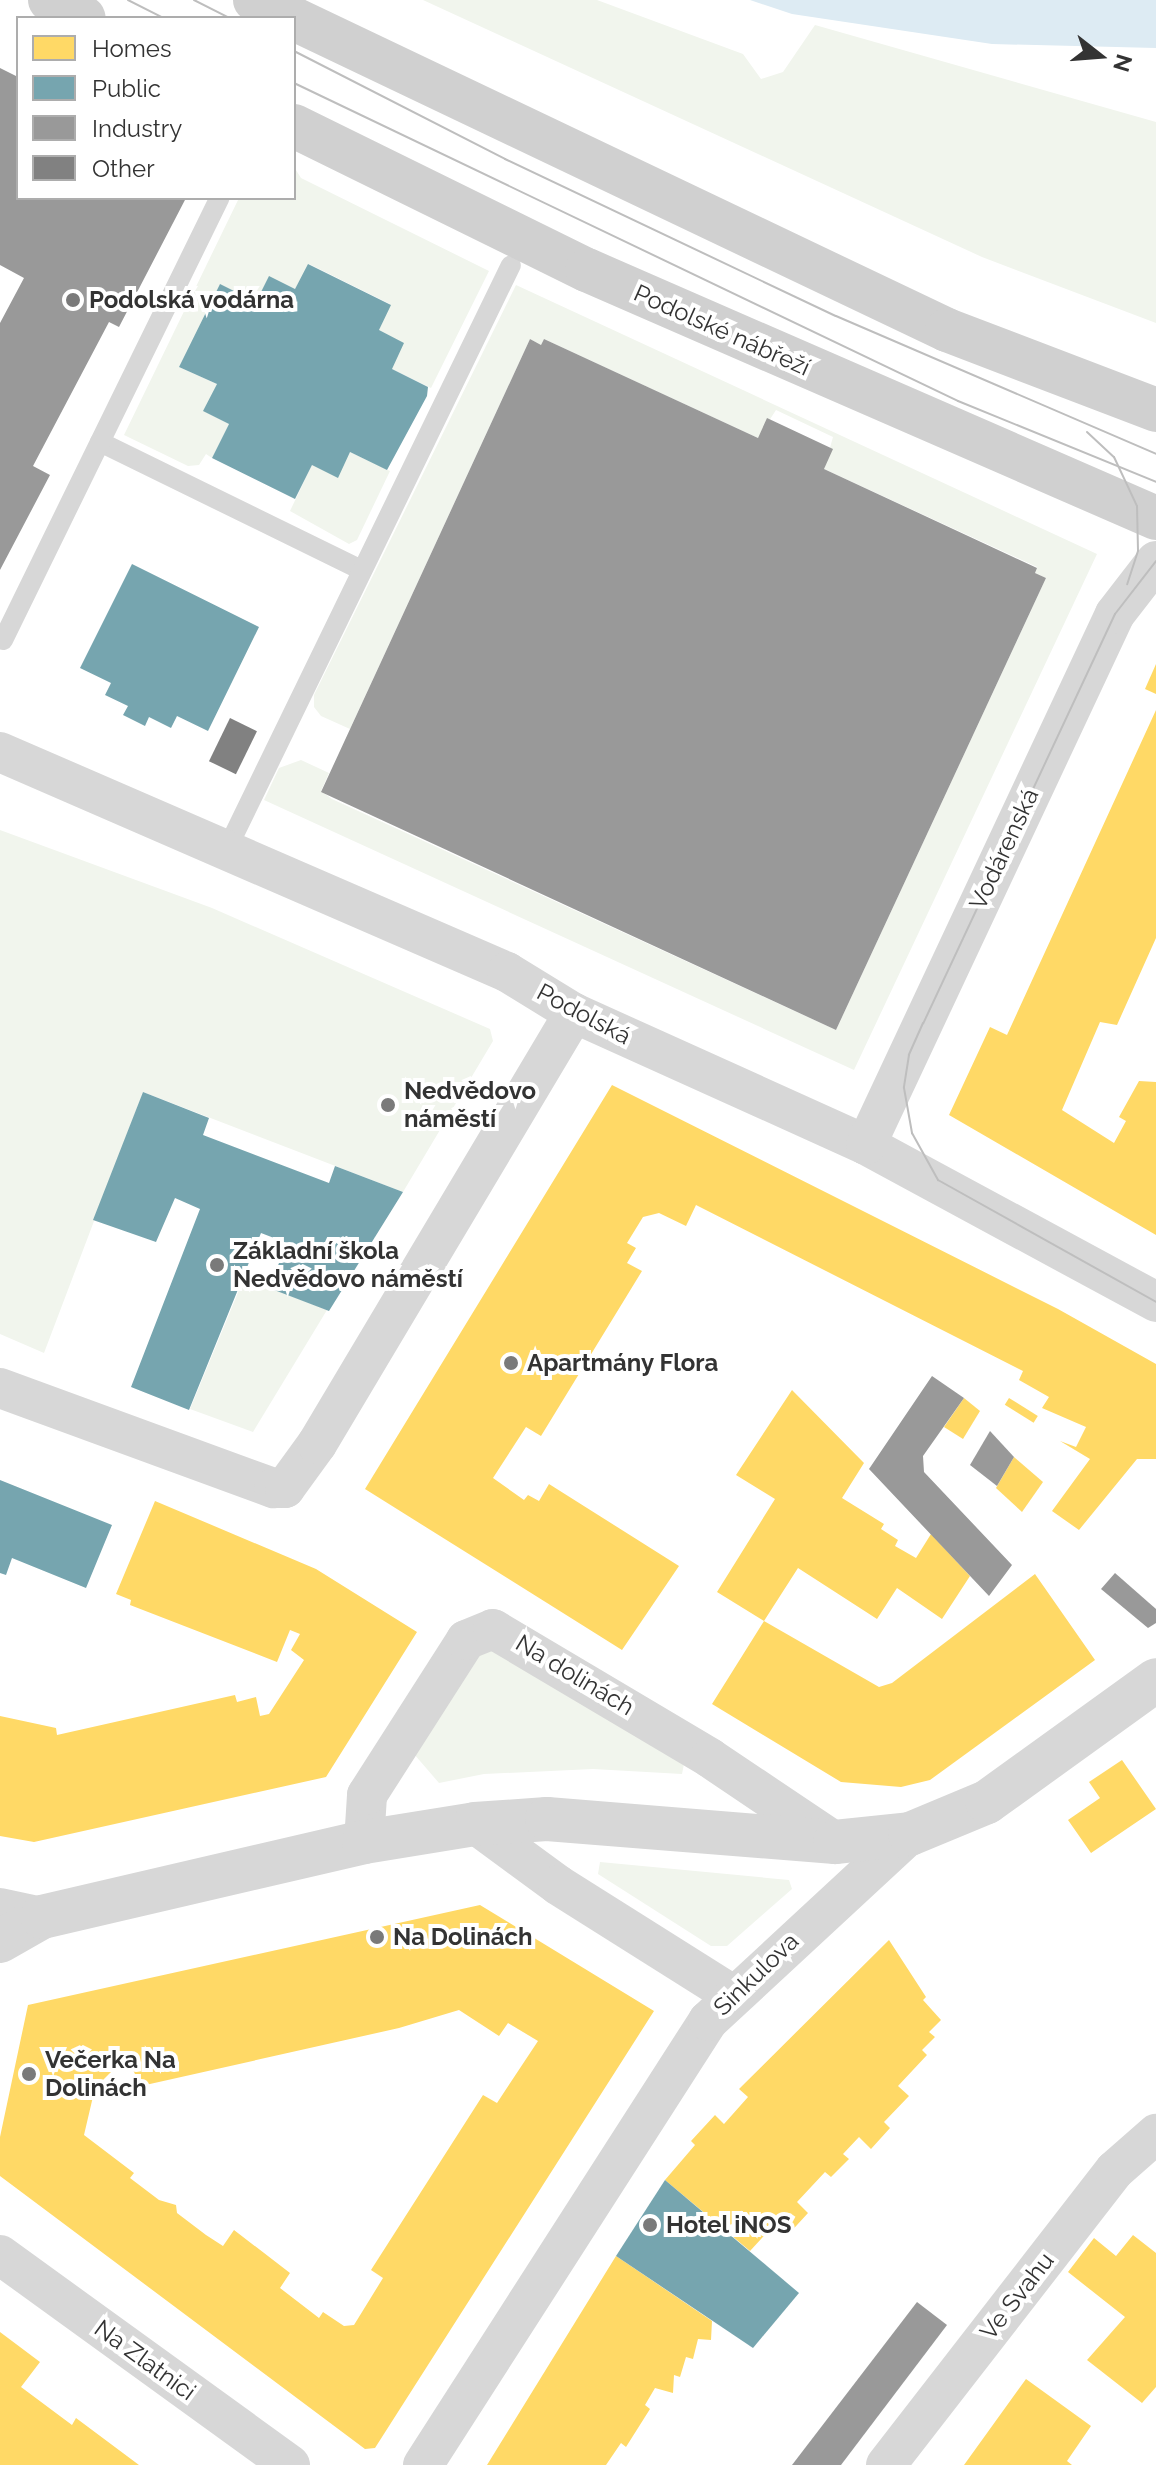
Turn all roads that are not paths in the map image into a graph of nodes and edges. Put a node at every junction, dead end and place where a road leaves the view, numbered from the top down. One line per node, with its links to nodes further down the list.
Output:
1 (50, 0): 3 (main road)
2 (255, 0): 4 (main road)
3 (80, 16)
4 (289, 16)
5 (296, 19): 9 (main road)
6 (296, 127): 11 (main road, Podolské nábřeží)
7 (219, 200): 10 (lane)
8 (511, 265): 13 (lane)
9 (1156, 410)
10 (100, 442): 13 (lane); 14 (lane)
11 (1156, 518)
12 (1156, 561): 18 (street, Vodárenská)
13 (361, 570): 16 (lane)
14 (3, 640)
15 (0, 752): 16 (street, Podolská)
16 (227, 849): 17 (street, Podolská)
17 (574, 1013): 18 (street, Podolská); 20 (street)
18 (866, 1145): 19 (street, Podolská)
19 (1156, 1302)
20 (0, 1388)
21 (1156, 1680): 23 (street, Sinkulova)
22 (475, 1824): 24 (street); 25 (street); 29 (street)
23 (910, 1834): 25 (street); 29 (street, Sinkulova)
24 (364, 1842): 25 (street, Na dolinách); 27 (street)
25 (835, 1842)
26 (0, 1908): 27 (street)
27 (42, 1917): 28 (street)
28 (0, 1941)
29 (731, 1994): 33 (street, Sinkulova)
30 (1156, 2134): 34 (street, Ve Svahu)
31 (0, 2255): 32 (street, Na Zlatnici)
32 (290, 2465)
33 (423, 2465)
34 (886, 2465)

